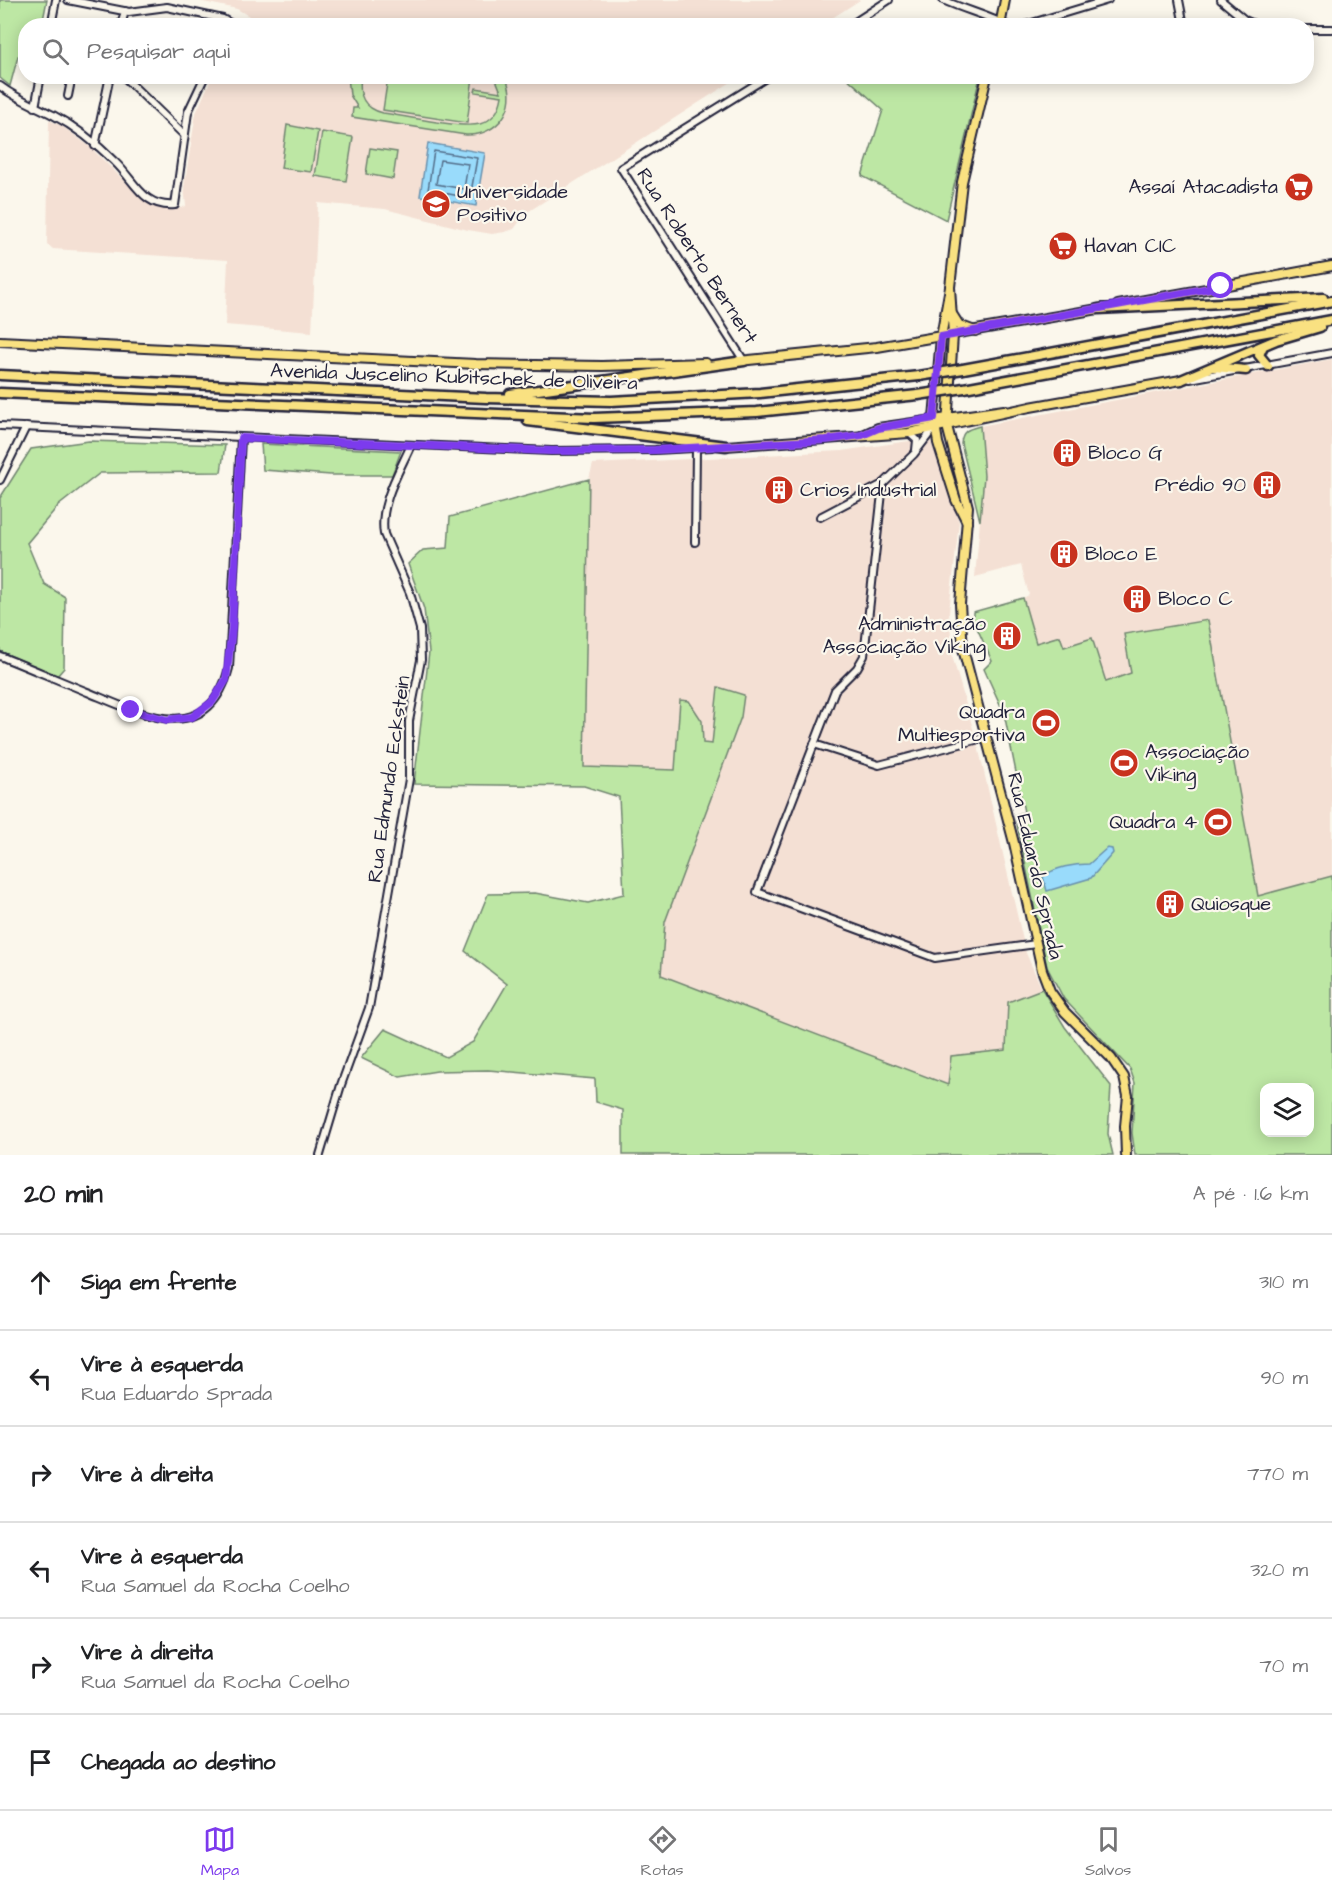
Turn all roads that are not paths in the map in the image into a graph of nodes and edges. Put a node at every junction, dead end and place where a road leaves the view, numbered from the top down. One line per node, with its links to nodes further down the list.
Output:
1 (56, 0): 10 (street)
2 (68, 0): 9 (street)
3 (889, 0): 13 (street)
4 (943, 0): 14 (street)
5 (1005, 0): 15 (main road)
6 (1108, 0): 16 (street)
7 (1179, 0): 17 (street)
8 (1221, 0): 18 (street)
9 (124, 11): 11 (street); 12 (street)
10 (53, 18)
11 (123, 18)
12 (218, 18)
13 (861, 18)
14 (994, 18)
15 (1004, 18)
16 (1048, 18)
17 (1182, 18)
18 (1243, 18)
19 (1332, 24): 21 (street)
20 (1314, 29): 21 (street)
21 (1319, 29): 22 (street)
22 (1332, 29)
23 (39, 84): 32 (street)
24 (70, 84): 31 (street)
25 (108, 84): 34 (street)
26 (131, 84): 33 (street)
27 (201, 84): 33 (street)
28 (756, 84): 48 (street, Rua Roberto Bernert)
29 (985, 84): 36 (main road, Rua Eduardo Sprada)
30 (0, 86): 32 (street)
31 (68, 96)
32 (35, 107): 34 (street)
33 (184, 135): 34 (street)
34 (95, 146)
35 (1332, 266): 38 (main road)
36 (950, 287): 39 (main road, Rua Eduardo Sprada); 44 (main road, Rua Eduardo Sprada)
37 (1332, 299): 38 (highway); 55 (highway, Avenida Juscelino Kubitschek de Oliveira, bridge)
38 (1098, 309): 42 (main road)
39 (952, 314): 42 (main road); 43 (main road, Rua Eduardo Sprada)
40 (1332, 320): 57 (highway, Avenida Juscelino Kubitschek de Oliveira, bridge)
41 (1332, 324): 46 (highway)
42 (976, 332): 43 (main road)
43 (953, 336): 44 (main road); 58 (main road, Rua Eduardo Sprada)
44 (941, 337): 48 (main road); 59 (main road, Rua Eduardo Sprada)
45 (0, 341): 48 (main road)
46 (1263, 346): 49 (highway); 50 (highway)
47 (1332, 353): 49 (street)
48 (744, 361): 55 (highway)
49 (1268, 366): 51 (street)
50 (1214, 367): 51 (highway); 53 (highway)
51 (1246, 370): 53 (street)
52 (0, 375): 55 (highway, Avenida Juscelino Kubitschek de Oliveira)
53 (1181, 380): 56 (main road)
54 (0, 393): 57 (highway, Avenida Juscelino Kubitschek de Oliveira)
55 (486, 398)
56 (1030, 407): 58 (main road); 61 (main road)
57 (429, 413): 68 (highway)
58 (947, 416): 59 (main road); 61 (main road, Rua Eduardo Sprada)
59 (934, 418): 63 (main road, Rua Eduardo Sprada); 65 (main road)
60 (0, 426): 62 (street)
61 (947, 426): 63 (main road); 74 (main road, Rua Eduardo Sprada)
62 (26, 427): 66 (street); 71 (street)
63 (934, 428): 64 (main road); 70 (street); 74 (main road, Rua Eduardo Sprada)
64 (909, 433): 65 (main road); 70 (street)
65 (862, 435): 68 (main road)
66 (241, 438): 67 (street); 76 (street)
67 (411, 445): 69 (street); 80 (street, Rua Edmundo Eckstein)
68 (726, 446): 69 (street)
69 (696, 448): 75 (street)
70 (914, 454): 72 (street)
71 (0, 480)
72 (883, 484): 73 (street); 78 (street)
73 (820, 517)
74 (967, 523): 77 (main road, Rua Eduardo Sprada)
75 (695, 542)
76 (0, 656)
77 (987, 737): 78 (street); 79 (main road, Rua Eduardo Sprada)
78 (814, 744): 79 (street)
79 (1036, 944): 81 (main road, Rua Eduardo Sprada)
80 (320, 1155)
81 (1126, 1155)

